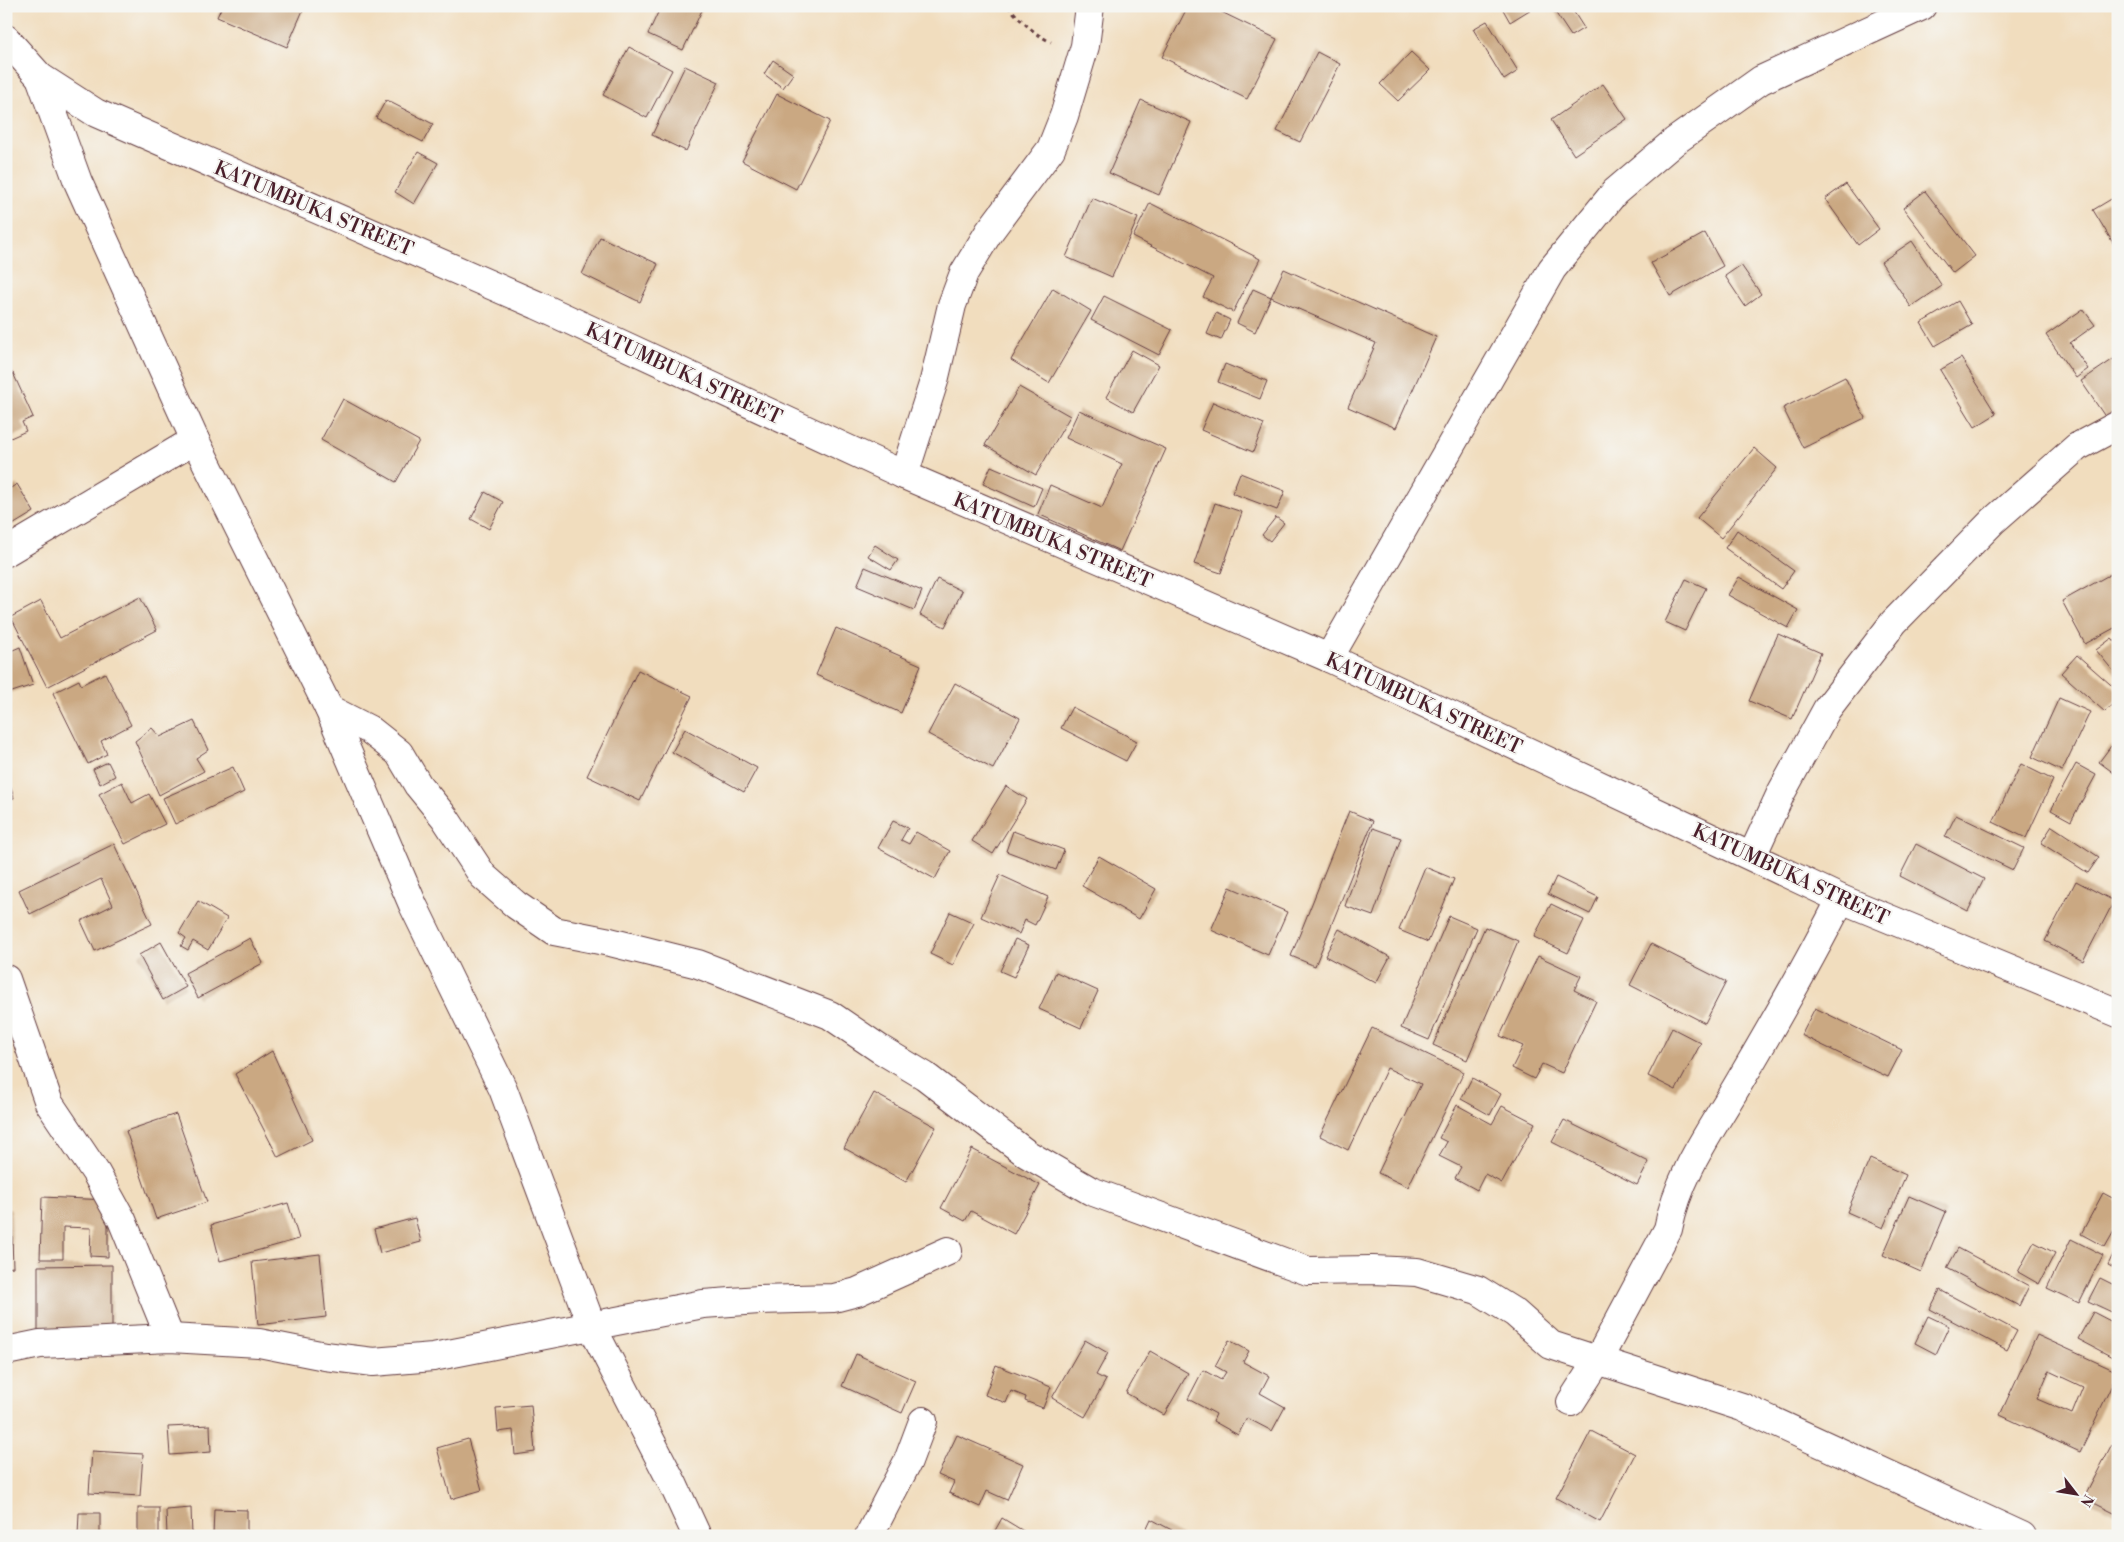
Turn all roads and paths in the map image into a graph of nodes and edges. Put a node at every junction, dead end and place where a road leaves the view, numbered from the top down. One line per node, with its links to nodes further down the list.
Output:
1 (1008, 6): 5 (path)
2 (1090, 6): 5 (street)
3 (1922, 6): 11 (street)
4 (6, 39): 6 (street, KATUMBUKA STREET)
5 (1085, 46): 9 (street)
6 (40, 77): 8 (street); 9 (street, KATUMBUKA STREET)
7 (2118, 425): 13 (street)
8 (195, 440): 10 (street); 12 (street)
9 (904, 475): 11 (street, KATUMBUKA STREET)
10 (6, 552)
11 (1329, 658): 13 (street, KATUMBUKA STREET)
12 (329, 709): 18 (street); 21 (street)
13 (1752, 856): 14 (street, KATUMBUKA STREET)
14 (1841, 899): 16 (street, KATUMBUKA STREET); 21 (street)
15 (6, 979): 19 (street)
16 (2118, 1013)
17 (948, 1252): 18 (street)
18 (592, 1327): 19 (street); 24 (street)
19 (170, 1338): 20 (street)
20 (6, 1351)
21 (1598, 1360): 22 (street); 26 (street)
22 (1571, 1402)
23 (923, 1421): 25 (street)
24 (696, 1536)
25 (869, 1536)
26 (2022, 1536)

